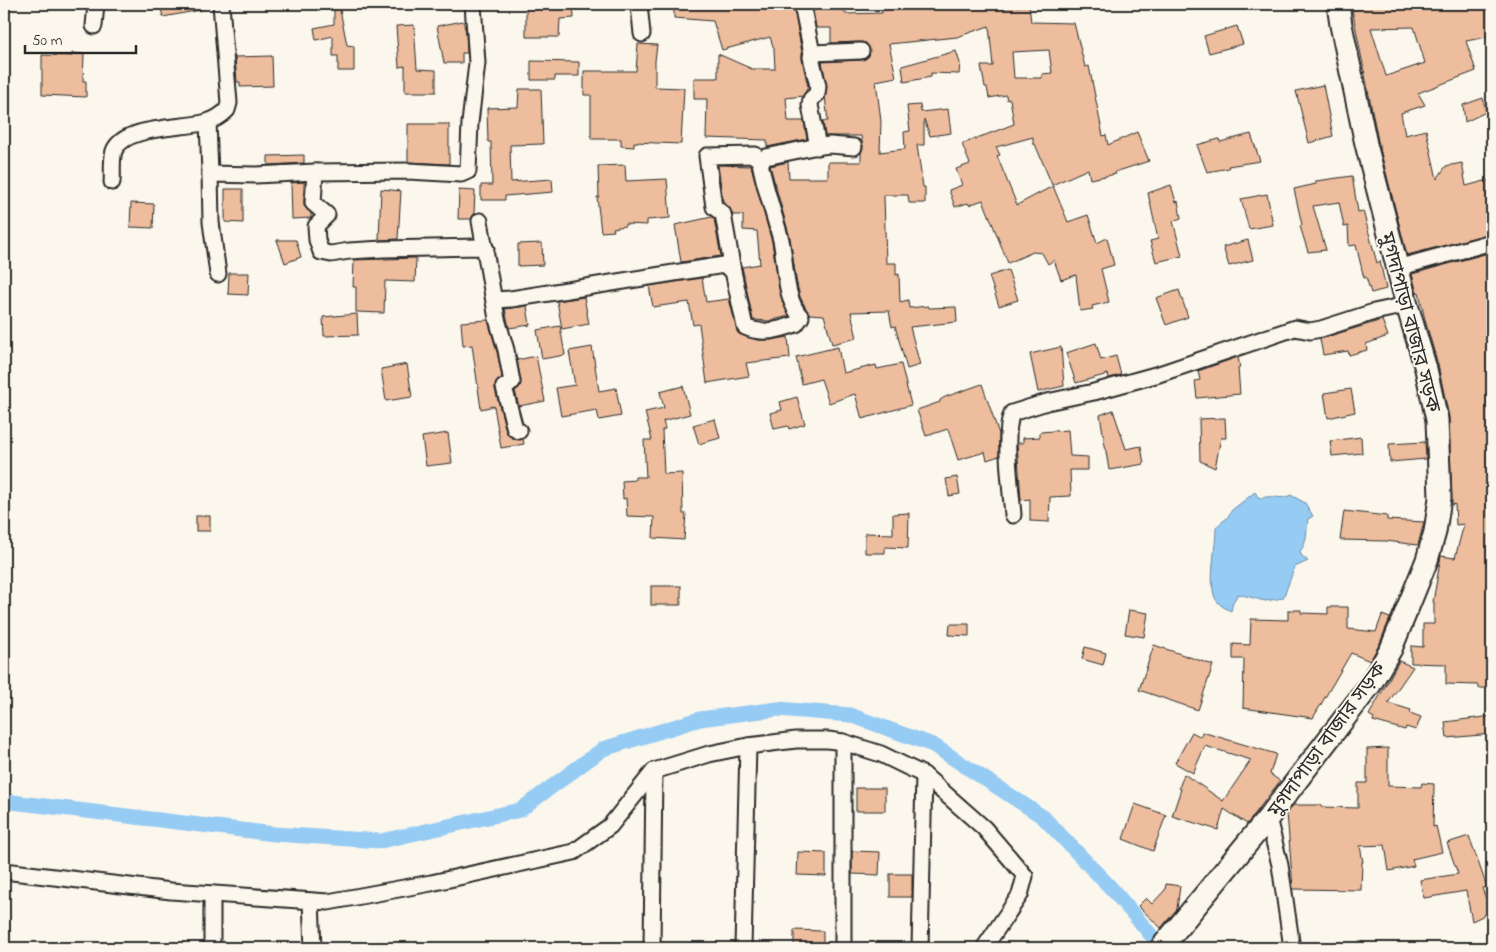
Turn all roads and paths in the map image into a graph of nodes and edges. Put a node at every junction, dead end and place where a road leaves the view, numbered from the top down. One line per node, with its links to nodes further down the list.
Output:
1 (96, 4): 7 (street)
2 (221, 4): 11 (street)
3 (473, 4): 15 (street)
4 (639, 4): 8 (street)
5 (802, 4): 10 (street)
6 (1338, 4): 21 (street, মুগদাপাড়া বাজার সড়ক)
7 (94, 26)
8 (642, 34)
9 (861, 50): 10 (street)
10 (812, 53): 12 (street)
11 (208, 122): 16 (street); 17 (street)
12 (818, 146): 13 (street); 14 (street)
13 (854, 147)
14 (760, 162): 22 (street); 22 (street)
15 (315, 172): 16 (street); 20 (street)
16 (210, 174): 23 (street)
17 (112, 182)
18 (480, 221): 20 (street)
19 (1492, 242): 21 (street)
20 (486, 249): 24 (street)
21 (1397, 268): 25 (street, মুগদাপাড়া বাজার সড়ক)
22 (733, 271): 24 (street)
23 (218, 274)
24 (494, 300): 26 (street)
25 (1407, 305): 27 (street); 32 (street, মুগদাপাড়া বাজার সড়ক)
26 (518, 431)
27 (1013, 515)
28 (843, 742): 29 (street); 31 (street); 40 (street)
29 (748, 746): 30 (street); 39 (street)
30 (654, 771): 35 (street); 38 (street)
31 (924, 775): 41 (street); 42 (street)
32 (1268, 818): 43 (street, মুগদাপাড়া বাজার সড়ক); 44 (street)
33 (4, 871): 34 (street)
34 (212, 894): 35 (street); 36 (street)
35 (311, 901): 37 (street)
36 (212, 948)
37 (313, 948)
38 (652, 948)
39 (743, 948)
40 (843, 948)
41 (920, 948)
42 (984, 948)
43 (1161, 948)
44 (1292, 948)

